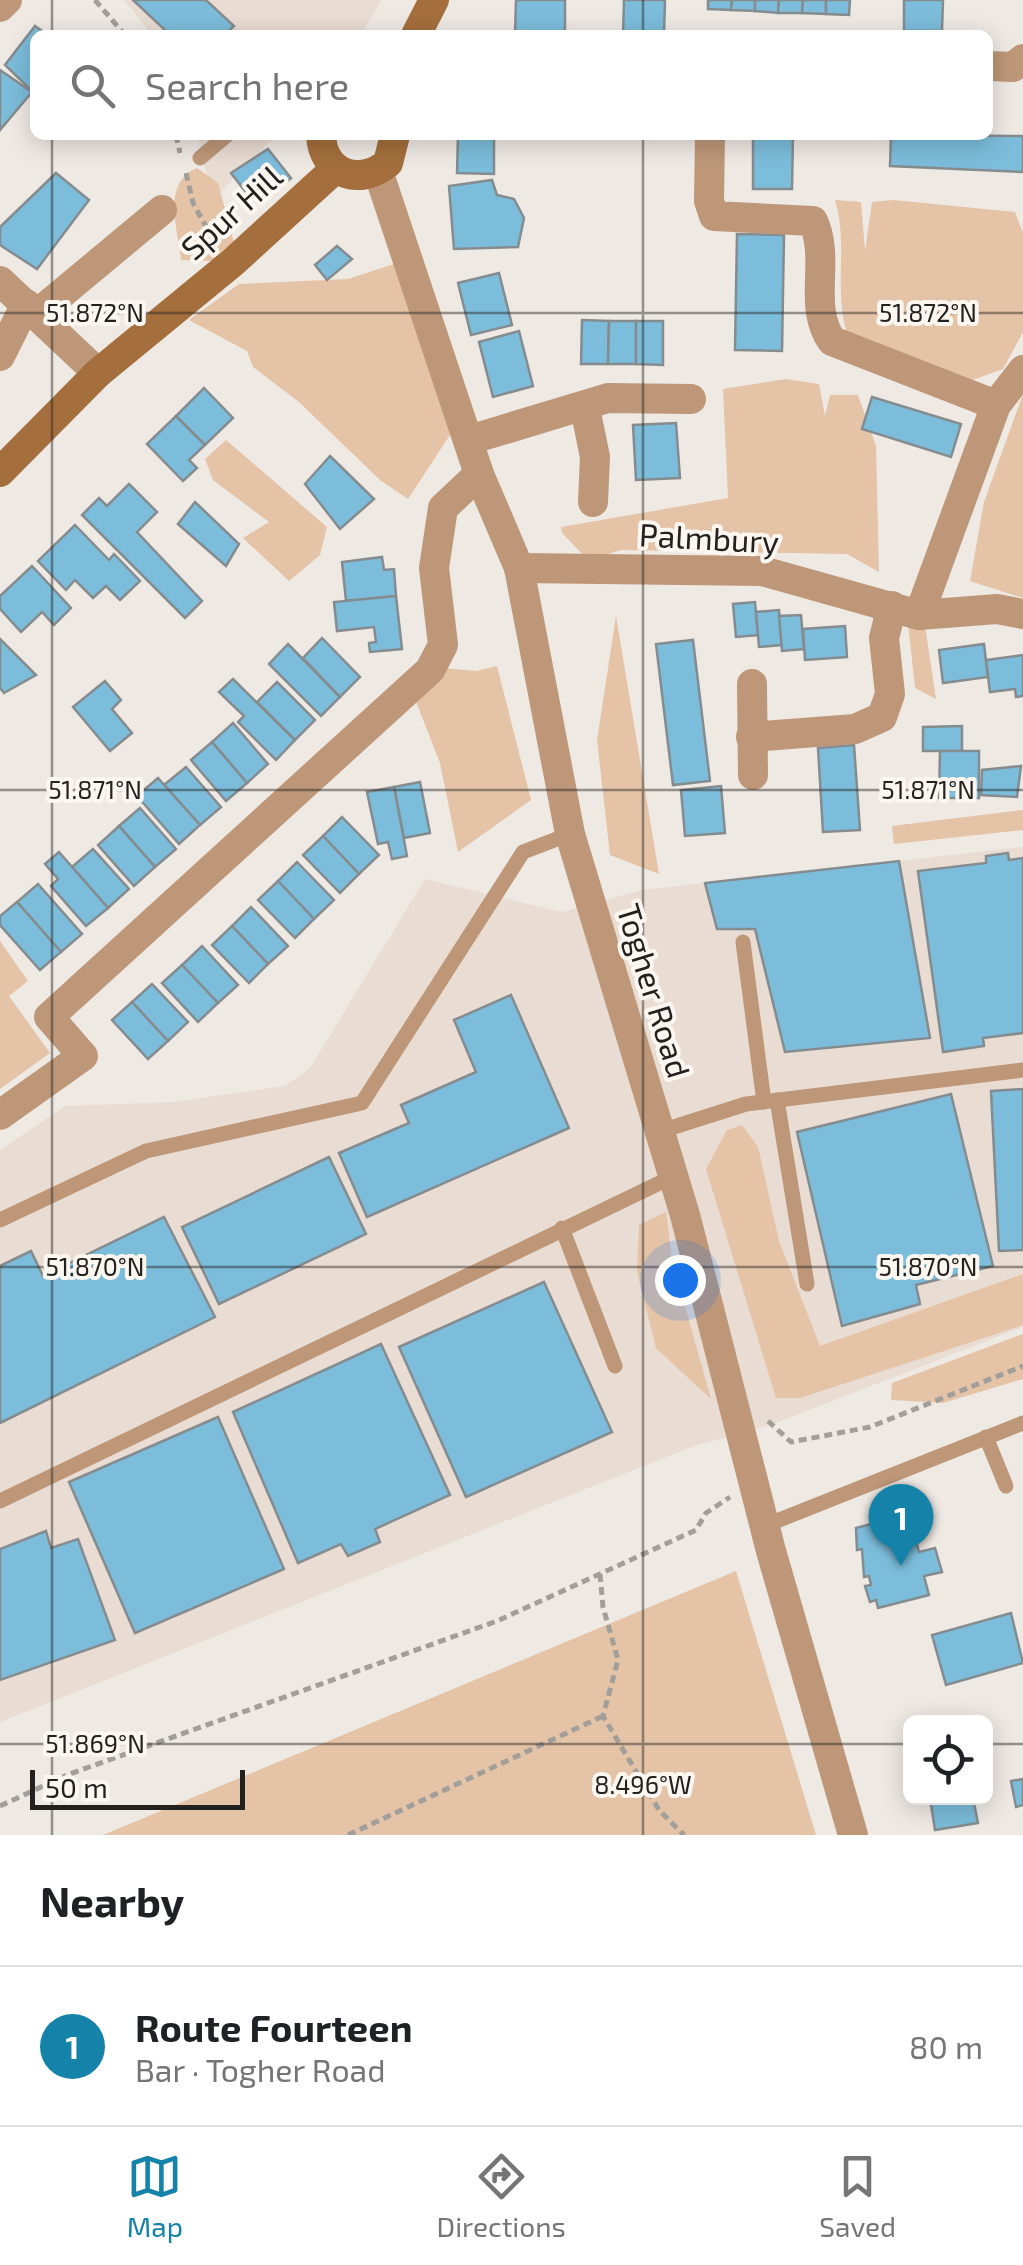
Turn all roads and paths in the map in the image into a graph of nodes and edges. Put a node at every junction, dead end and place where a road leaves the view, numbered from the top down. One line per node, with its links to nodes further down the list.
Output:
1 (6, 0): 4 (street)
2 (95, 0): 5 (path)
3 (434, 0): 6 (street)
4 (0, 6)
5 (121, 30)
6 (419, 30)
7 (1023, 59): 8 (street)
8 (993, 66)
9 (177, 140): 14 (path)
10 (220, 140): 15 (lane)
11 (322, 140): 16 (street)
12 (395, 140): 17 (street)
13 (710, 140): 27 (street)
14 (180, 154)
15 (200, 158)
16 (335, 168): 17 (street); 20 (street, Spur Hill)
17 (378, 171): 29 (street, Togher Road)
18 (186, 173): 20 (path)
19 (162, 210): 22 (street)
20 (232, 263): 25 (street, Spur Hill)
21 (0, 281): 22 (street)
22 (31, 309): 23 (street); 25 (street)
23 (0, 356)
24 (1023, 370): 27 (street)
25 (98, 373): 30 (street, Spur Hill)
26 (692, 400): 28 (street)
27 (996, 405): 34 (street)
28 (584, 408): 29 (street); 32 (street)
29 (469, 440): 31 (street, Togher Road)
30 (0, 472)
31 (479, 474): 33 (street, Togher Road); 43 (street)
32 (592, 502)
33 (519, 568): 34 (street, Palmbury); 39 (street, Togher Road)
34 (905, 610): 35 (street, Palmbury); 37 (street)
35 (1023, 614)
36 (752, 684): 37 (street)
37 (750, 737): 38 (street)
38 (754, 775)
39 (570, 834): 44 (street, Togher Road); 46 (lane)
40 (742, 942): 42 (lane)
41 (1023, 1070): 42 (lane)
42 (771, 1101): 44 (lane); 48 (lane)
43 (0, 1115)
44 (658, 1132): 45 (street, Togher Road)
45 (672, 1177): 47 (lane); 57 (street, Togher Road)
46 (0, 1220)
47 (562, 1228): 49 (lane); 56 (lane)
48 (807, 1284)
49 (615, 1366)
50 (1023, 1366): 51 (path)
51 (770, 1421)
52 (1023, 1422): 53 (lane)
53 (986, 1438): 54 (lane); 57 (lane)
54 (1006, 1486)
55 (733, 1496): 58 (path)
56 (0, 1501)
57 (764, 1526): 63 (street, Togher Road)
58 (600, 1574): 59 (path); 60 (path)
59 (603, 1716): 61 (path); 62 (path)
60 (0, 1806)
61 (348, 1835)
62 (684, 1835)
63 (853, 1835)

